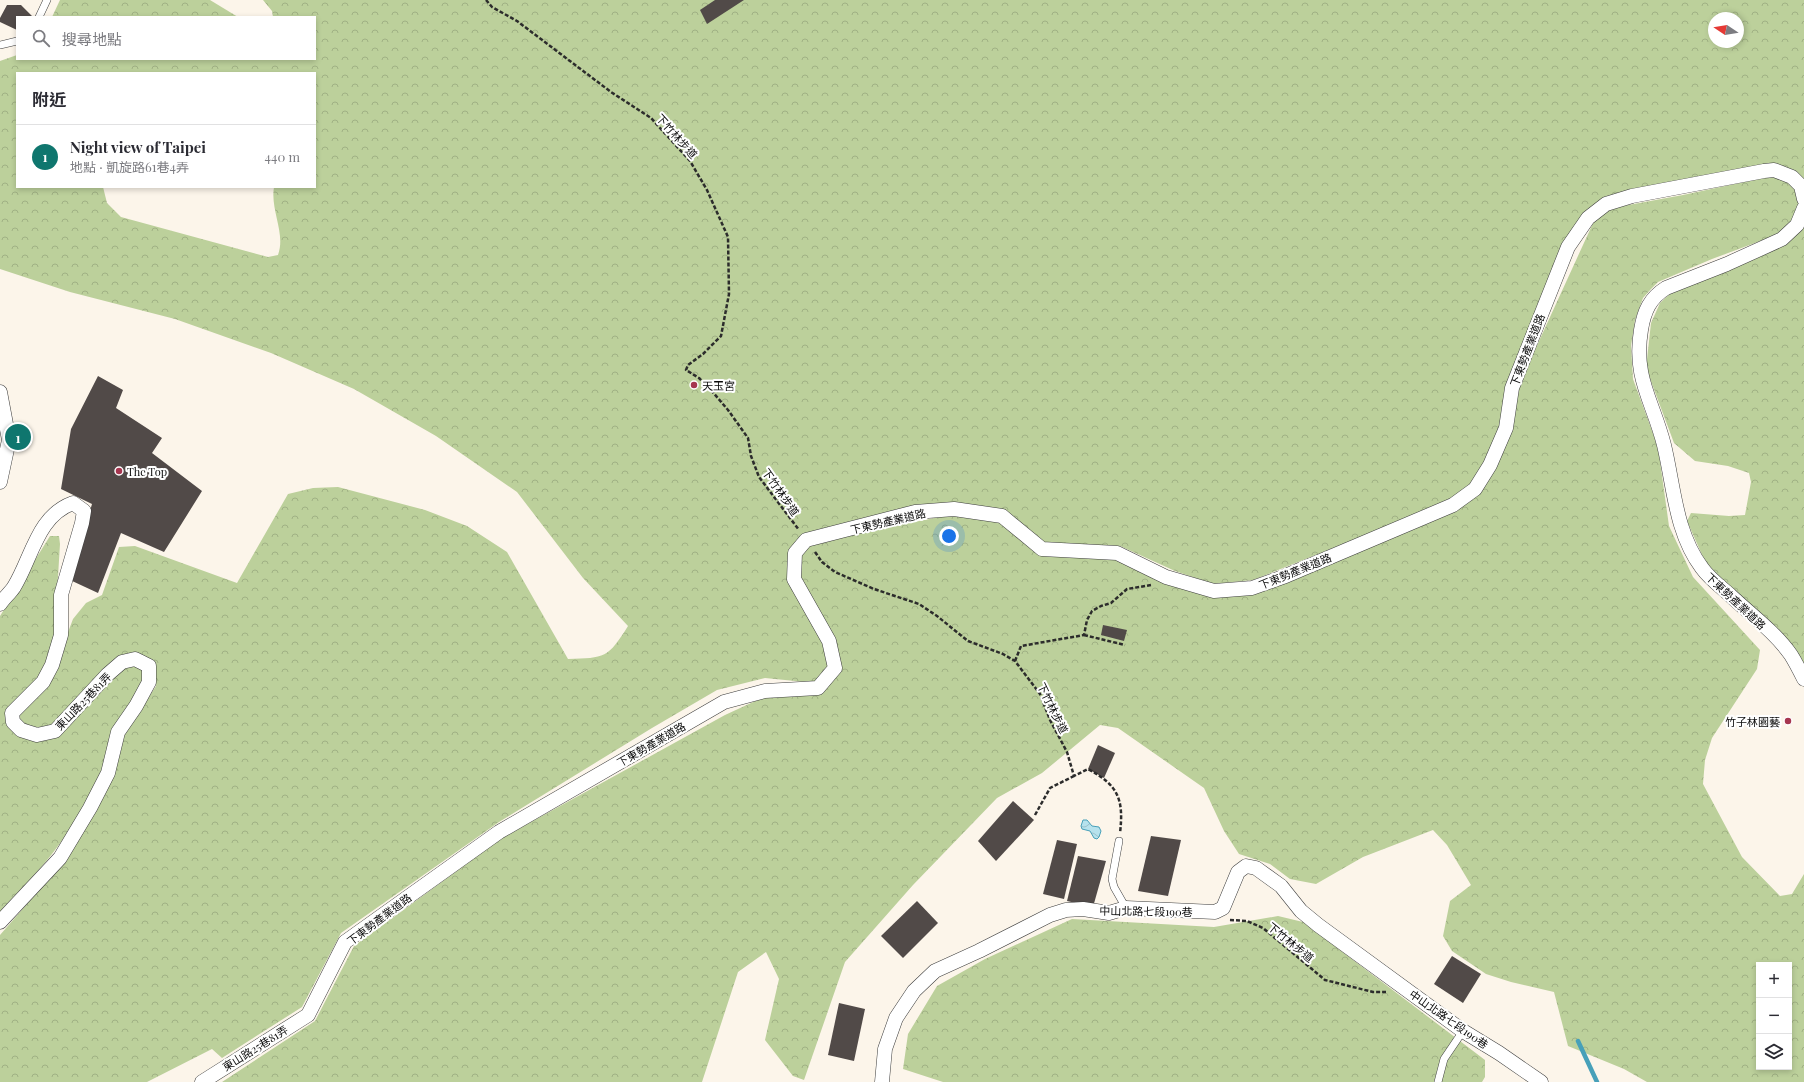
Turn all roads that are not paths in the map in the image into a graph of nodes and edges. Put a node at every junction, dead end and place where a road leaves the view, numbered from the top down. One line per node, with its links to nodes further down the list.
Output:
1 (47, 0): 2 (lane)
2 (39, 16)
3 (16, 41): 4 (lane)
4 (0, 45)
5 (1804, 199): 14 (street, 下東勢產業道路)
6 (1804, 208): 10 (street, 下東勢產業道路)
7 (0, 392): 8 (street)
8 (0, 482)
9 (0, 604): 13 (street, 東山路25巷81弄)
10 (1804, 679)
11 (1119, 841): 12 (lane)
12 (1126, 908): 15 (street, 中山北路七段190巷); 18 (street, 中山北路七段190巷)
13 (0, 922)
14 (308, 1015): 17 (street, 東山路25巷81弄)
15 (1463, 1031): 16 (street, 中山北路七段190巷); 19 (lane)
16 (1526, 1078): 20 (street, 中山北路七段190巷)
17 (202, 1082)
18 (882, 1082)
19 (1438, 1082)
20 (1541, 1082)

